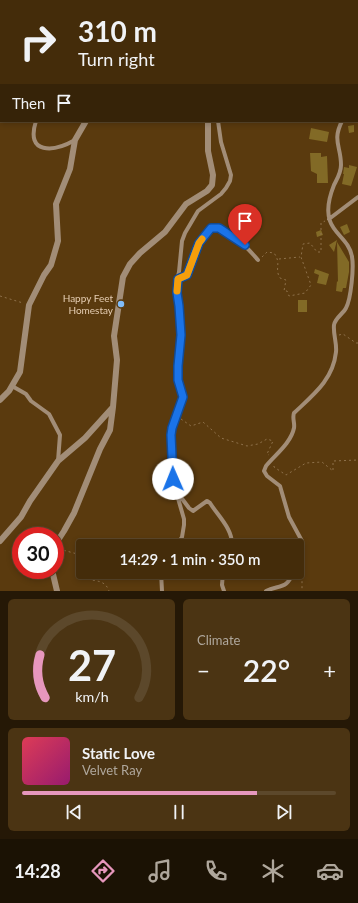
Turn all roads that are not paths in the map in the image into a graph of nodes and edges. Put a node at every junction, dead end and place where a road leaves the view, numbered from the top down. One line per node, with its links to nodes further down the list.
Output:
1 (36, 122): 6 (street)
2 (85, 122): 6 (street)
3 (208, 122): 13 (street)
4 (218, 122): 10 (street)
5 (342, 122): 8 (street)
6 (75, 140): 11 (street)
7 (358, 197): 8 (street)
8 (329, 219): 19 (street)
9 (258, 260): 10 (street)
10 (178, 279): 15 (street)
11 (12, 386): 12 (street); 14 (street)
12 (0, 400)
13 (113, 407): 14 (street); 16 (street)
14 (58, 461): 20 (street)
15 (175, 488): 17 (street); 18 (street)
16 (64, 531)
17 (181, 539)
18 (232, 539)
19 (301, 539)
20 (0, 541)
21 (54, 579): 25 (street)
22 (161, 579): 26 (street)
23 (222, 579): 27 (street)
24 (291, 579): 28 (street)
25 (57, 591)
26 (162, 591)
27 (224, 591)
28 (266, 591)

